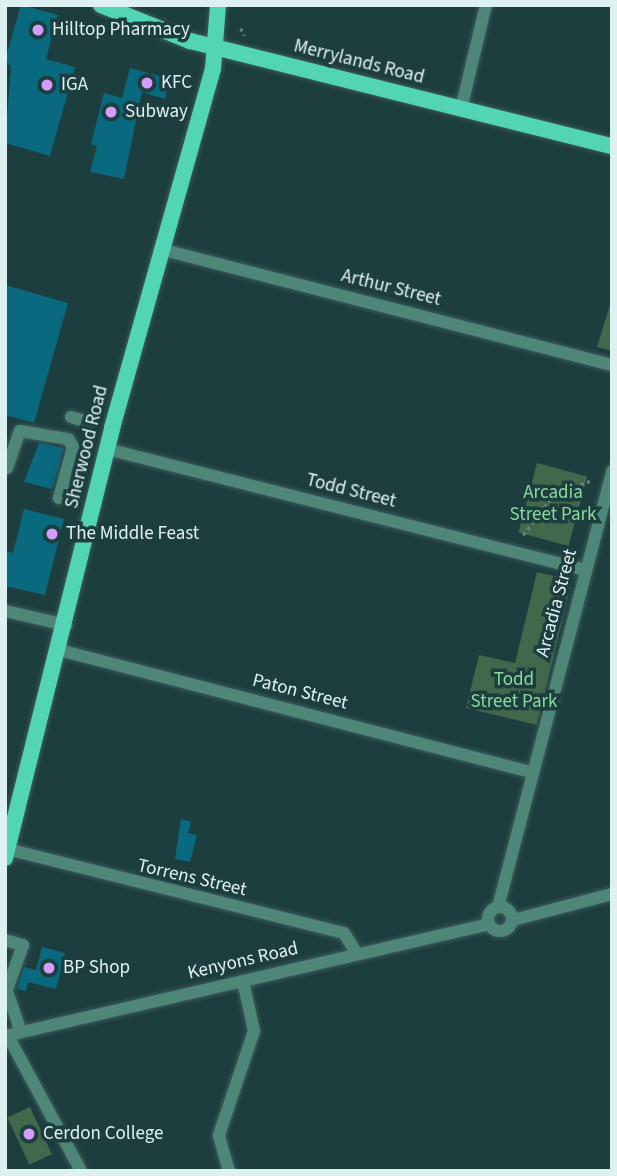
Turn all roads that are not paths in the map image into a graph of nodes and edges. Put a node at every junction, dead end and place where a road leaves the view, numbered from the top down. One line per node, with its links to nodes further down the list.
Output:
1 (101, 5): 4 (main road, Merrylands Road)
2 (218, 5): 5 (main road, Sherwood Road)
3 (486, 5): 6 (street)
4 (119, 9): 5 (main road, Merrylands Road)
5 (215, 48): 6 (main road, Merrylands Road); 8 (main road, Sherwood Road)
6 (461, 109): 7 (main road, Merrylands Road)
7 (612, 146)
8 (160, 249): 9 (street, Arthur Street); 12 (main road, Sherwood Road)
9 (612, 365)
10 (71, 418): 11 (street)
11 (91, 423)
12 (107, 449): 16 (street, Todd Street); 18 (main road, Sherwood Road)
13 (7, 468): 15 (street)
14 (612, 471): 16 (street, Arcadia Street)
15 (59, 498)
16 (586, 570): 20 (street, Arcadia Street)
17 (5, 611): 18 (street)
18 (66, 625): 19 (main road, Sherwood Road)
19 (60, 650): 20 (street, Paton Street); 21 (main road, Sherwood Road)
20 (531, 772): 23 (street, Arcadia Street)
21 (6, 853): 27 (street, Torrens Street)
22 (612, 894): 24 (street)
23 (498, 907): 24 (street); 25 (street, Arcadia Street)
24 (513, 920): 25 (street, Kenyons Road)
25 (489, 924): 27 (street, Kenyons Road)
26 (5, 940): 29 (street)
27 (357, 954): 28 (street, Kenyons Road)
28 (243, 981): 30 (street, Kenyons Road); 32 (street)
29 (6, 995): 30 (street)
30 (12, 1035): 31 (street)
31 (81, 1171)
32 (229, 1171)

